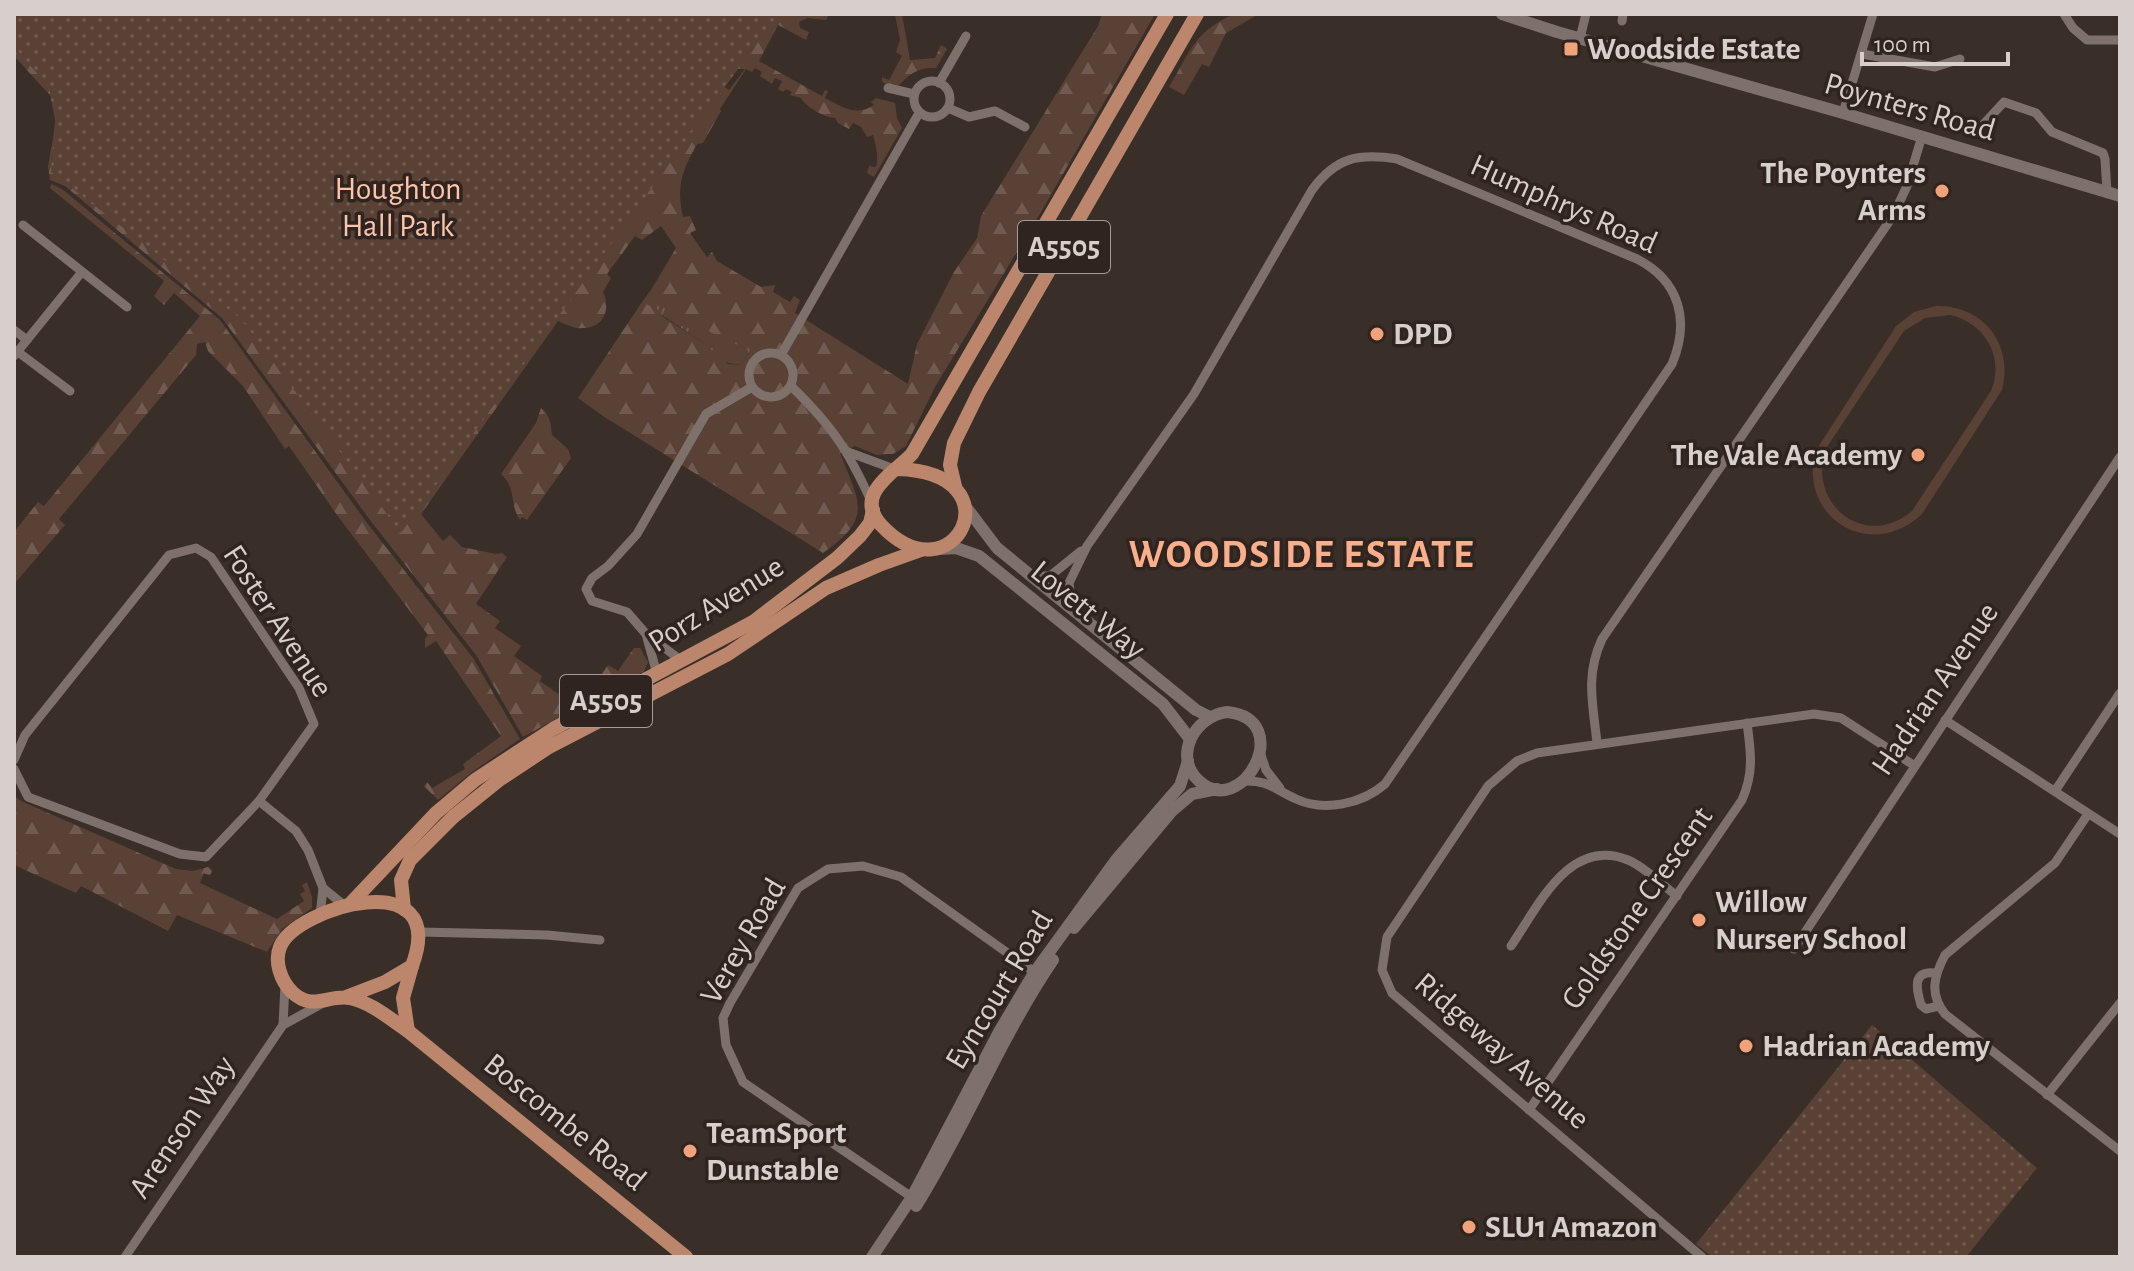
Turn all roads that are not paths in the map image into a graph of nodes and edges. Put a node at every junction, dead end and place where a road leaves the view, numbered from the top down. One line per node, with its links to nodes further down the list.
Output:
1 (1167, 14): 35 (main road, A5505)
2 (1197, 14): 36 (main road, A5505)
3 (1502, 14): 8 (street, Poynters Road)
4 (1586, 14): 8 (street)
5 (1873, 14): 10 (street)
6 (2064, 14): 9 (street)
7 (966, 36): 12 (street)
8 (1580, 38): 17 (street, Poynters Road)
9 (2120, 40)
10 (1862, 54): 11 (street); 17 (street)
11 (1960, 59)
12 (939, 83): 14 (street); 15 (street)
13 (888, 88): 14 (street)
14 (914, 94): 16 (street)
15 (948, 108): 16 (street); 18 (street)
16 (919, 113): 29 (street)
17 (1843, 113): 20 (street, Poynters Road)
18 (1025, 127)
19 (1979, 129): 21 (street)
20 (1922, 136): 21 (street, Poynters Road); 52 (street)
21 (2107, 192): 22 (street, Poynters Road)
22 (2120, 196)
23 (23, 225): 24 (street)
24 (81, 273): 25 (street); 27 (street)
25 (127, 307)
26 (14, 330): 27 (street)
27 (27, 340): 28 (street)
28 (16, 354): 32 (street)
29 (781, 355): 30 (street); 31 (street)
30 (791, 386): 31 (street); 33 (street)
31 (752, 387): 44 (street)
32 (70, 391)
33 (848, 452): 35 (street); 37 (street)
34 (2120, 457): 49 (street, Hadrian Avenue)
35 (896, 469): 36 (main road); 37 (main road, A5505)
36 (955, 486): 38 (main road, A5505)
37 (873, 507): 41 (main road); 45 (main road, Porz Avenue / A5505)
38 (966, 507): 40 (main road); 42 (street, Lovett Way)
39 (1087, 546): 42 (street, Humphrys Road); 43 (street, Humphrys Road); 60 (street, Humphrys Road)
40 (937, 549): 41 (main road, A5505); 51 (street, Lovett Way)
41 (921, 550): 68 (main road, Porz Avenue / A5505)
42 (1031, 576): 43 (street, Lovett Way)
43 (1072, 608): 48 (street, Lovett Way)
44 (646, 634): 45 (street); 46 (street)
45 (682, 661): 46 (main road, Porz Avenue / A5505)
46 (657, 674): 67 (main road, Porz Avenue / A5505)
47 (2120, 693): 61 (street)
48 (1210, 717): 51 (street); 53 (street)
49 (1945, 720): 56 (street, Hadrian Avenue); 61 (street)
50 (1747, 723): 52 (street, Ridgeway Avenue); 56 (street, Ridgeway Avenue); 66 (street, Goldstone Crescent)
51 (1190, 739): 55 (street)
52 (1597, 743): 85 (street, Ridgeway Avenue)
53 (1260, 752): 58 (street); 60 (street)
54 (14, 760): 62 (street, Foster Avenue)
55 (1188, 761): 59 (street); 76 (street, Eyncourt Road)
56 (1915, 766): 73 (street, Hadrian Avenue)
57 (14, 769): 62 (street, Foster Avenue)
58 (1243, 781): 59 (street); 60 (street, Humphrys Road)
59 (1217, 789): 76 (street, Eyncourt Road)
60 (1282, 791)
61 (2055, 791): 63 (street)
62 (259, 801): 65 (street)
63 (2088, 814): 64 (street); 75 (street)
64 (2120, 834)
65 (323, 888): 67 (street); 69 (street)
66 (1677, 896): 72 (street); 85 (street, Goldstone Crescent)
67 (346, 906): 68 (main road, A5505); 69 (main road, A5505)
68 (404, 909): 70 (main road)
69 (320, 916): 77 (main road, A5505)
70 (420, 932): 71 (street); 74 (main road)
71 (600, 940)
72 (1511, 946)
73 (1794, 949)
74 (412, 966): 78 (main road); 83 (main road)
75 (1936, 973): 81 (street); 81 (street)
76 (1037, 975): 87 (street, Eyncourt Road); 87 (street, Verey Road)
77 (285, 985): 79 (main road); 82 (street)
78 (346, 997): 79 (main road); 83 (main road, Boscombe Road)
79 (326, 1002): 82 (street, Arenson Way)
80 (2120, 1003): 84 (street)
81 (1939, 1006): 84 (street)
82 (283, 1025): 88 (street, Arenson Way)
83 (408, 1031): 89 (main road, Boscombe Road)
84 (2047, 1095): 86 (street)
85 (1529, 1110): 92 (street, Ridgeway Avenue)
86 (2120, 1151)
87 (915, 1200): 90 (street, Eyncourt Road); 91 (street, Eyncourt Road)
88 (125, 1257)
89 (686, 1257)
90 (872, 1257)
91 (882, 1257)
92 (1702, 1257)

